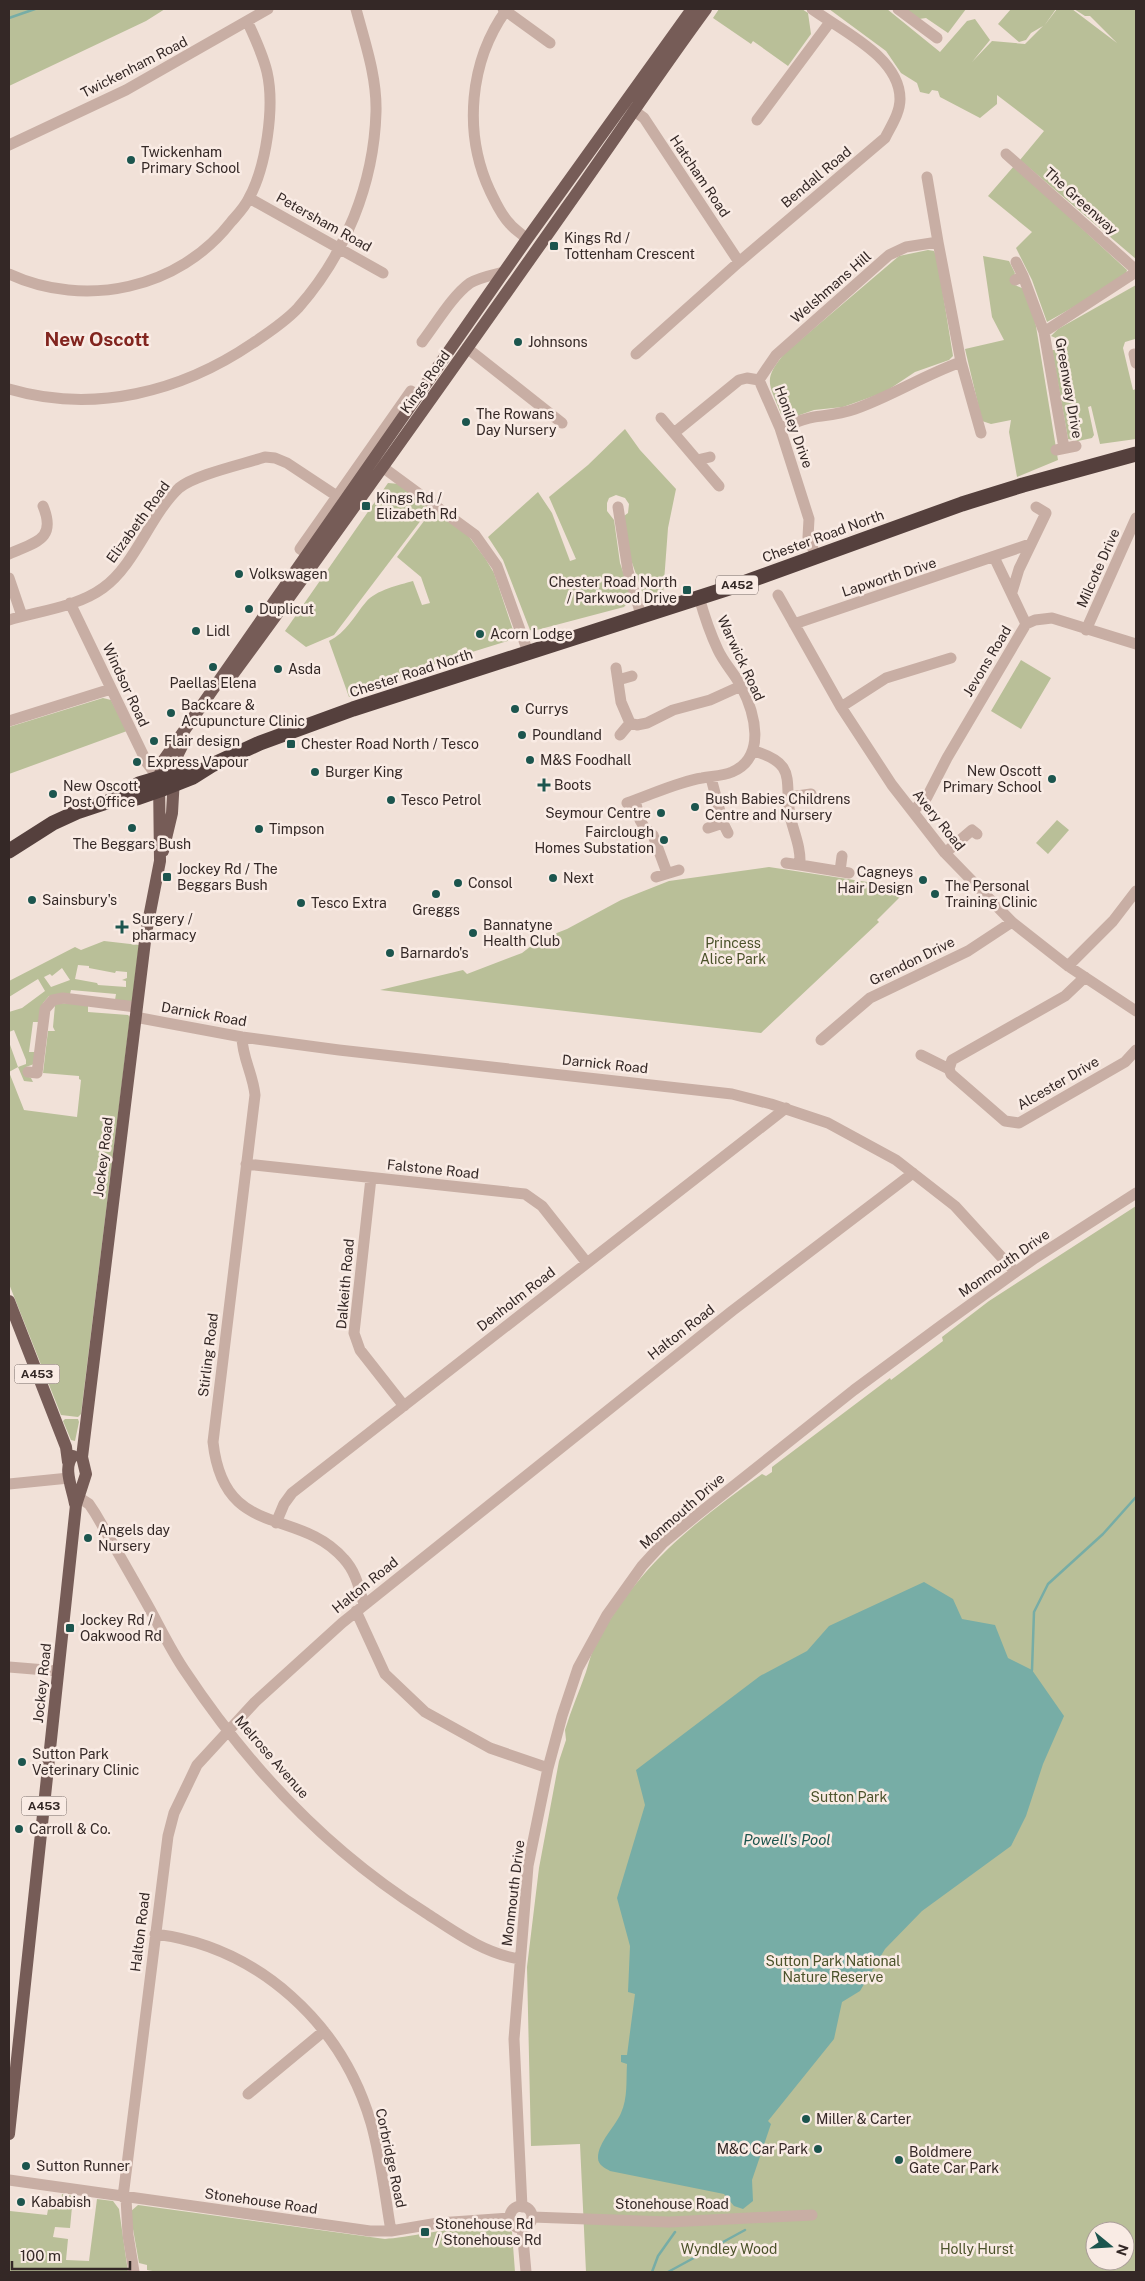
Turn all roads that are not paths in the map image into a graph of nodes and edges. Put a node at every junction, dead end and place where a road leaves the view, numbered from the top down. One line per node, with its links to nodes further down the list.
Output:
1 (268, 9): 8 (street, Twickenham Road)
2 (356, 9): 20 (street)
3 (505, 9): 11 (street); 18 (street)
4 (692, 9): 18 (main road, Kings Road)
5 (706, 9): 12 (main road, Kings Road)
6 (812, 9): 9 (street, Bendall Road)
7 (898, 9): 10 (street)
8 (248, 22): 14 (street, Twickenham Road); 17 (street)
9 (830, 22): 13 (street); 21 (street, Bendall Road)
10 (938, 38)
11 (550, 43)
12 (633, 110): 21 (street, Hatcham Road); 29 (main road, Kings Road)
13 (757, 120)
14 (9, 145)
15 (1006, 154): 23 (street, The Greenway)
16 (925, 185): 19 (street)
17 (249, 198): 20 (street, Petersham Road); 26 (street)
18 (528, 239): 24 (main road, Kings Road)
19 (938, 242): 33 (street); 34 (street, Welshmans Hill)
20 (340, 248): 25 (street, Petersham Road); 35 (street)
21 (739, 262): 32 (street, Bendall Road)
22 (1016, 262): 28 (street, Greenway Drive)
23 (1136, 271): 28 (street, Greenway Drive)
24 (504, 272): 27 (main road, Kings Road); 30 (street, Kings Road)
25 (383, 273)
26 (9, 274)
27 (467, 326): 29 (street); 36 (main road, Kings Road)
28 (1044, 332): 42 (street, Greenway Drive)
29 (478, 334): 31 (main road, Kings Road)
30 (422, 342)
31 (467, 348): 38 (street); 46 (main road, Kings Road)
32 (636, 354)
33 (961, 362): 39 (street); 40 (street)
34 (759, 380): 39 (street, Honiley Drive); 41 (street, Honiley Drive)
35 (9, 389)
36 (418, 396): 46 (main road, Kings Road); 48 (street, Kings Road)
37 (661, 418): 41 (street)
38 (562, 423)
39 (780, 428): 55 (street, Honiley Drive)
40 (981, 432)
41 (674, 434): 45 (street)
42 (1065, 448)
43 (1136, 454): 55 (highway, Chester Road North / A452)
44 (710, 457): 45 (street)
45 (697, 460): 47 (street)
46 (378, 463): 48 (main road, Kings Road); 69 (street)
47 (719, 486)
48 (345, 501): 61 (street, Elizabeth Road); 80 (main road, Kings Road); 80 (main road, Kings Road)
49 (43, 506): 54 (street)
50 (618, 507): 62 (street)
51 (1036, 507): 53 (street)
52 (1136, 518): 67 (street, Milcote Drive)
53 (1030, 544): 56 (street, Lapworth Drive); 58 (street)
54 (9, 554)
55 (816, 556): 60 (highway, Chester Road North / A452)
56 (994, 558): 58 (street); 65 (street, Lapworth Drive)
57 (9, 578): 63 (street)
58 (1012, 592): 66 (street)
59 (778, 595): 65 (street, Avery Road)
60 (700, 597): 62 (highway, Chester Road North / A452); 72 (street, Warwick Road)
61 (70, 603): 63 (street, Elizabeth Road); 73 (street, Windsor Road)
62 (641, 615): 69 (highway, Chester Road North / A452)
63 (22, 616): 64 (street, Elizabeth Road)
64 (9, 620)
65 (794, 624): 74 (street, Avery Road)
66 (1026, 624): 67 (street, Jevons Road); 83 (street, Jevons Road)
67 (1086, 630): 68 (street, Jevons Road)
68 (1136, 644)
69 (528, 652): 80 (highway, Chester Road North / A452)
70 (952, 658): 74 (street)
71 (632, 676): 76 (street)
72 (741, 686): 76 (street); 78 (street, Warwick Road)
73 (111, 689): 75 (street); 80 (street, Windsor Road)
74 (841, 707): 83 (street, Avery Road)
75 (9, 722)
76 (630, 724): 77 (street)
77 (620, 735)
78 (754, 751): 79 (street); 82 (street)
79 (711, 778): 84 (street); 91 (street)
80 (167, 782): 86 (highway, A452); 97 (main road, Jockey Road)
81 (811, 794): 82 (street)
82 (790, 797): 90 (street)
83 (913, 811): 87 (street, Avery Road)
84 (708, 828)
85 (972, 829): 87 (street)
86 (9, 851)
87 (946, 852): 93 (street, Avery Road)
88 (842, 856): 90 (street)
89 (786, 863): 90 (street)
90 (800, 865)
91 (679, 870)
92 (1134, 898): 94 (street)
93 (1012, 922): 94 (street, Avery Road); 99 (street, Grendon Drive)
94 (1068, 966): 95 (street, Avery Road)
95 (1085, 977): 96 (street, Avery Road); 102 (street)
96 (1136, 1011)
97 (136, 1012): 98 (street, Darnick Road); 103 (street, Darnick Road); 113 (main road, Jockey Road)
98 (242, 1037): 104 (street, Darnick Road); 105 (street, Stirling Road)
99 (829, 1037)
100 (1136, 1050): 102 (street, Alcester Drive)
101 (921, 1055): 102 (street, Alcester Drive)
102 (949, 1069)
103 (34, 1076)
104 (786, 1108): 106 (street, Darnick Road); 109 (street, Denholm Road)
105 (246, 1164): 107 (street, Falstone Road); 117 (street, Stirling Road)
106 (913, 1173): 110 (street, Darnick Road); 118 (street, Halton Road)
107 (371, 1178): 109 (street, Falstone Road); 112 (street, Dalkeith Road)
108 (1136, 1193): 110 (street, Monmouth Drive)
109 (587, 1263): 112 (street, Denholm Road)
110 (1015, 1272): 122 (street, Monmouth Drive)
111 (9, 1301): 113 (main road, A453)
112 (404, 1406): 117 (street, Denholm Road)
113 (76, 1458): 114 (main road); 114 (main road)
114 (74, 1480): 115 (street); 116 (main road, Jockey Road / A453)
115 (9, 1484)
116 (77, 1501): 120 (main road, Jockey Road / A453); 121 (street, Melrose Avenue)
117 (276, 1523): 118 (street, Stirling Road)
118 (360, 1607): 121 (street, Halton Road); 122 (street, Stirling Road)
119 (9, 1666): 120 (street)
120 (58, 1671): 127 (main road, Jockey Road / A453)
121 (227, 1730): 123 (street, Halton Road); 124 (street, Melrose Avenue)
122 (548, 1768): 124 (street, Monmouth Drive)
123 (155, 1934): 125 (street, Corbridge Road); 129 (street, Halton Road)
124 (520, 1959): 130 (street, Monmouth Drive)
125 (324, 2032): 126 (street); 135 (street, Corbridge Road)
126 (248, 2094)
127 (9, 2134)
128 (9, 2180): 129 (street, Stonehouse Road)
129 (124, 2198): 135 (street, Stonehouse Road); 136 (street, Halton Road)
130 (522, 2207): 132 (street); 133 (street)
131 (812, 2215): 132 (street, Stonehouse Road)
132 (532, 2217): 134 (street)
133 (510, 2218): 134 (street); 135 (street, Stonehouse Road)
134 (522, 2228): 137 (street)
135 (391, 2232)
136 (134, 2272)
137 (526, 2272)

